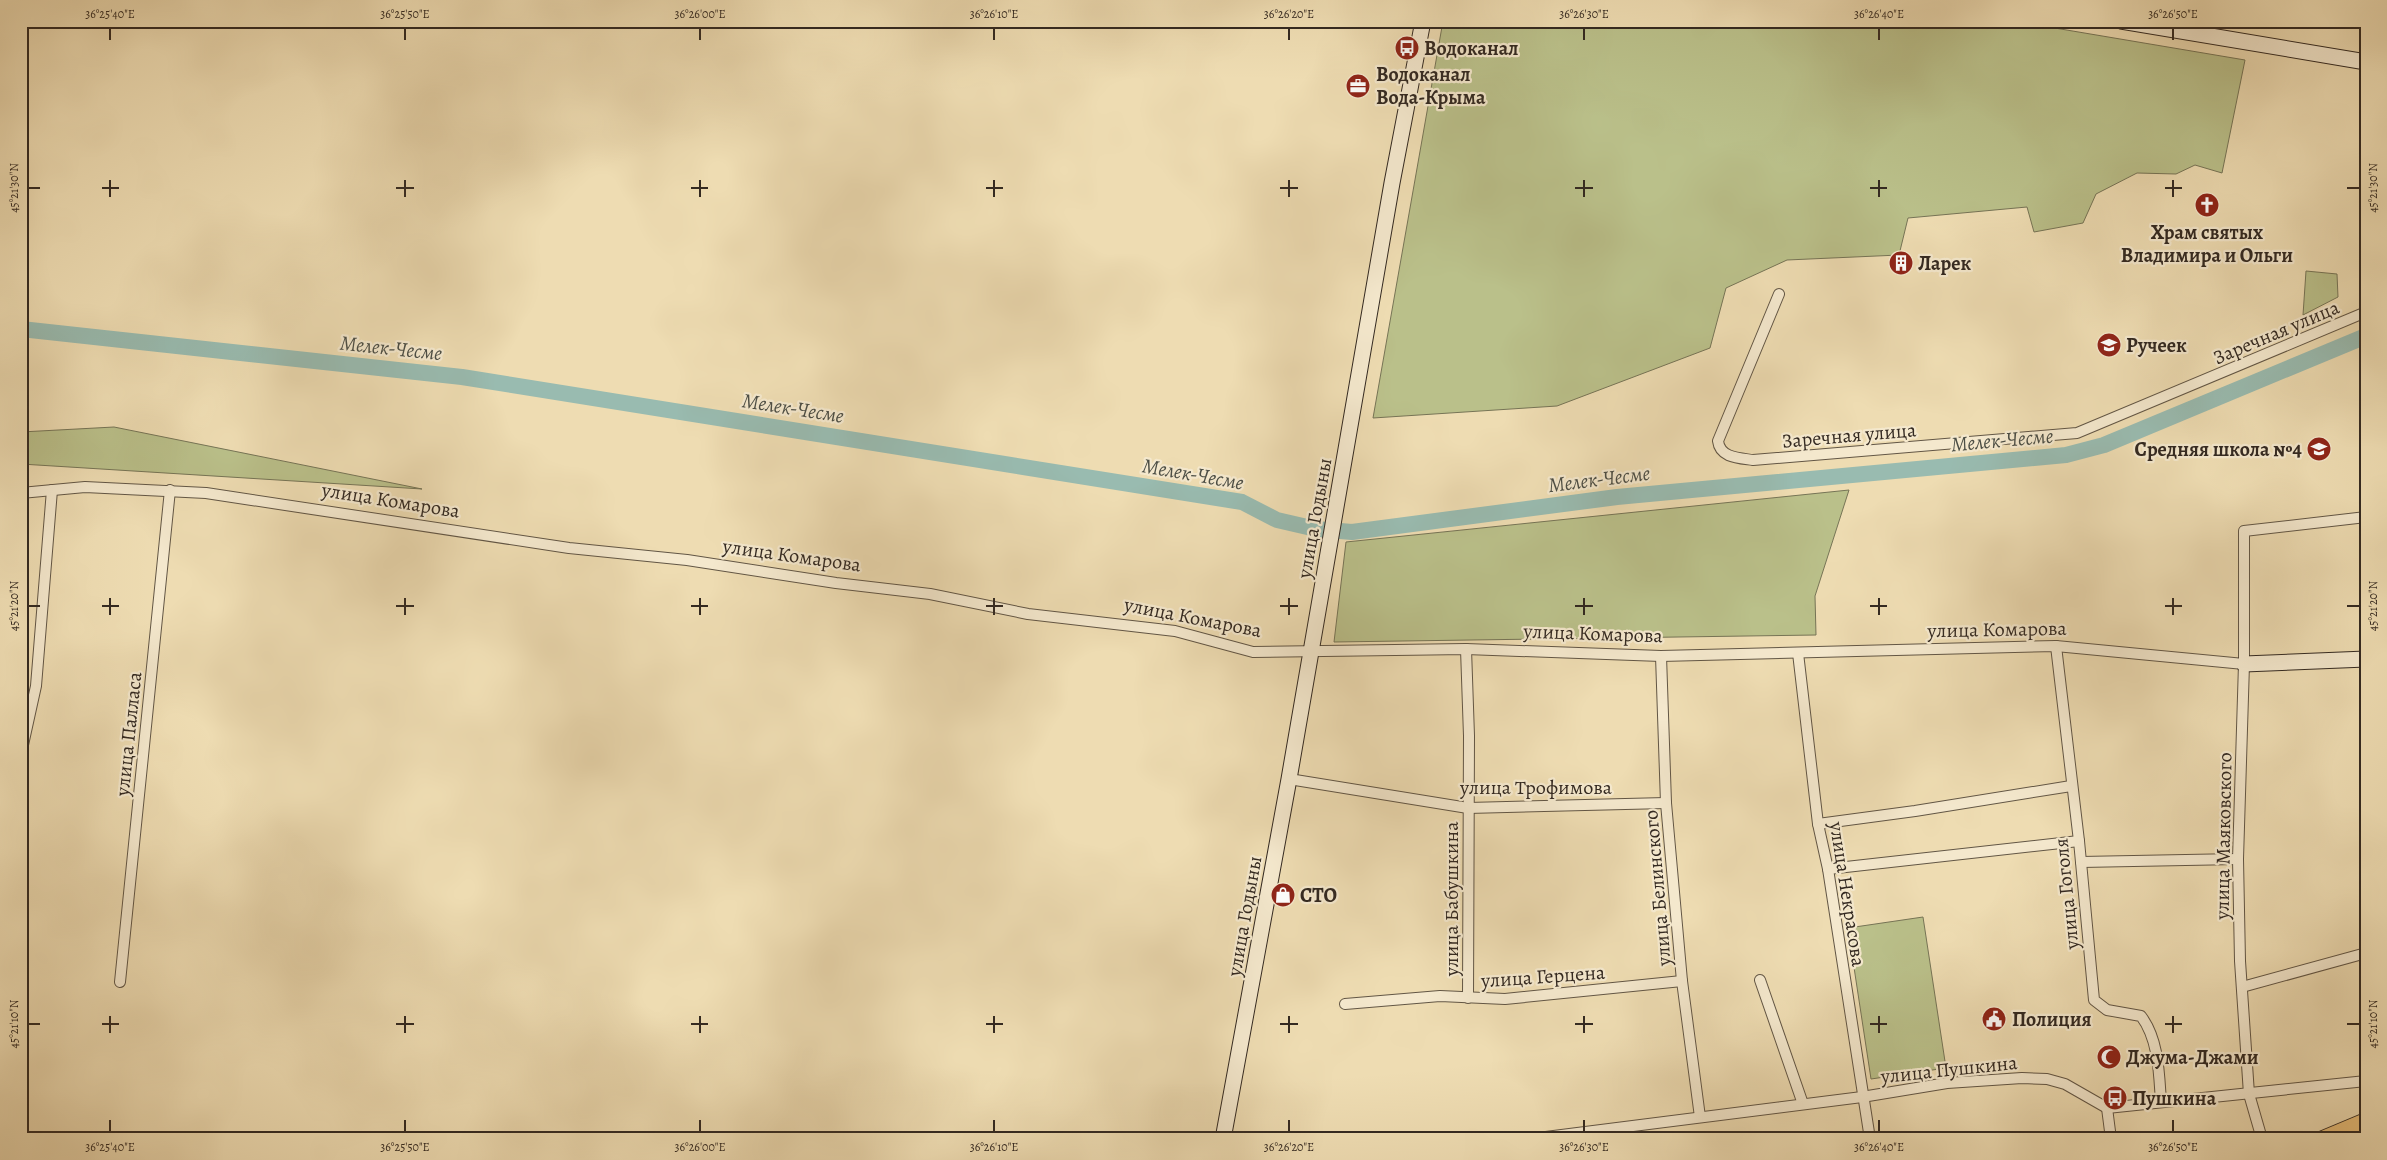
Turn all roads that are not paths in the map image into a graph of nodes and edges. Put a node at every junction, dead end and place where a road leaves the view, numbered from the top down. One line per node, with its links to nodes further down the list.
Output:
1 (1423, 21): 12 (main road, улица Годыны)
2 (2121, 21): 3 (main road)
3 (2366, 62)
4 (1778, 294): 5 (street, Заречная улица)
5 (2366, 312)
6 (52, 490): 7 (street, улица Комарова); 8 (street, улица Комарова); 17 (street)
7 (170, 490): 12 (street, улица Комарова); 30 (street, улица Палласа)
8 (21, 493)
9 (2366, 517): 16 (street, улица Маяковского)
10 (2056, 646): 13 (street, улица Комарова); 16 (street, улица Комарова); 19 (street, улица Гоголя)
11 (1466, 649): 12 (street, улица Комарова); 14 (street, улица Комарова); 21 (street, улица Бабушкина)
12 (1312, 650): 18 (main road, улица Годыны)
13 (1798, 653): 14 (street, улица Комарова); 22 (street, улица Некрасова)
14 (1661, 656): 20 (street, улица Белинского)
15 (2366, 659): 16 (main road, улица Комарова)
16 (2244, 664): 24 (street, улица Маяковского)
17 (21, 754)
18 (1289, 779): 21 (street, улица Трофимова); 43 (main road, улица Годыны)
19 (2072, 786): 22 (street); 23 (street, улица Гоголя)
20 (1666, 803): 21 (street, улица Трофимова); 29 (street, улица Белинского)
21 (1468, 808): 32 (street, улица Бабушкина)
22 (1818, 824): 26 (street, улица Некрасова)
23 (2079, 840): 25 (street, улица Гоголя); 26 (street)
24 (2238, 859): 25 (street); 31 (street, улица Маяковского)
25 (2081, 862): 37 (street, улица Гоголя)
26 (1828, 869): 36 (street, улица Некрасова)
27 (2366, 953): 31 (street)
28 (1760, 980): 38 (street)
29 (1682, 981): 32 (street, улица Герцена); 40 (street, улица Белинского)
30 (120, 982)
31 (2242, 987): 35 (street, улица Маяковского)
32 (1468, 998): 33 (street, улица Герцена)
33 (1345, 1004)
34 (2366, 1081): 35 (street)
35 (2248, 1094): 37 (street); 47 (street, улица Маяковского)
36 (1862, 1097): 38 (street, улица Пушкина); 39 (street, улица Пушкина); 45 (street, улица Некрасова)
37 (2161, 1102): 39 (street)
38 (1803, 1104): 40 (street, улица Пушкина)
39 (2107, 1108): 46 (street)
40 (1700, 1117): 44 (street, улица Пушкина)
41 (2366, 1121): 48 (main road)
42 (2366, 1126): 49 (main road)
43 (1223, 1139)
44 (1530, 1139)
45 (1870, 1139)
46 (2111, 1139)
47 (2262, 1139)
48 (2323, 1139)
49 (2336, 1139)

